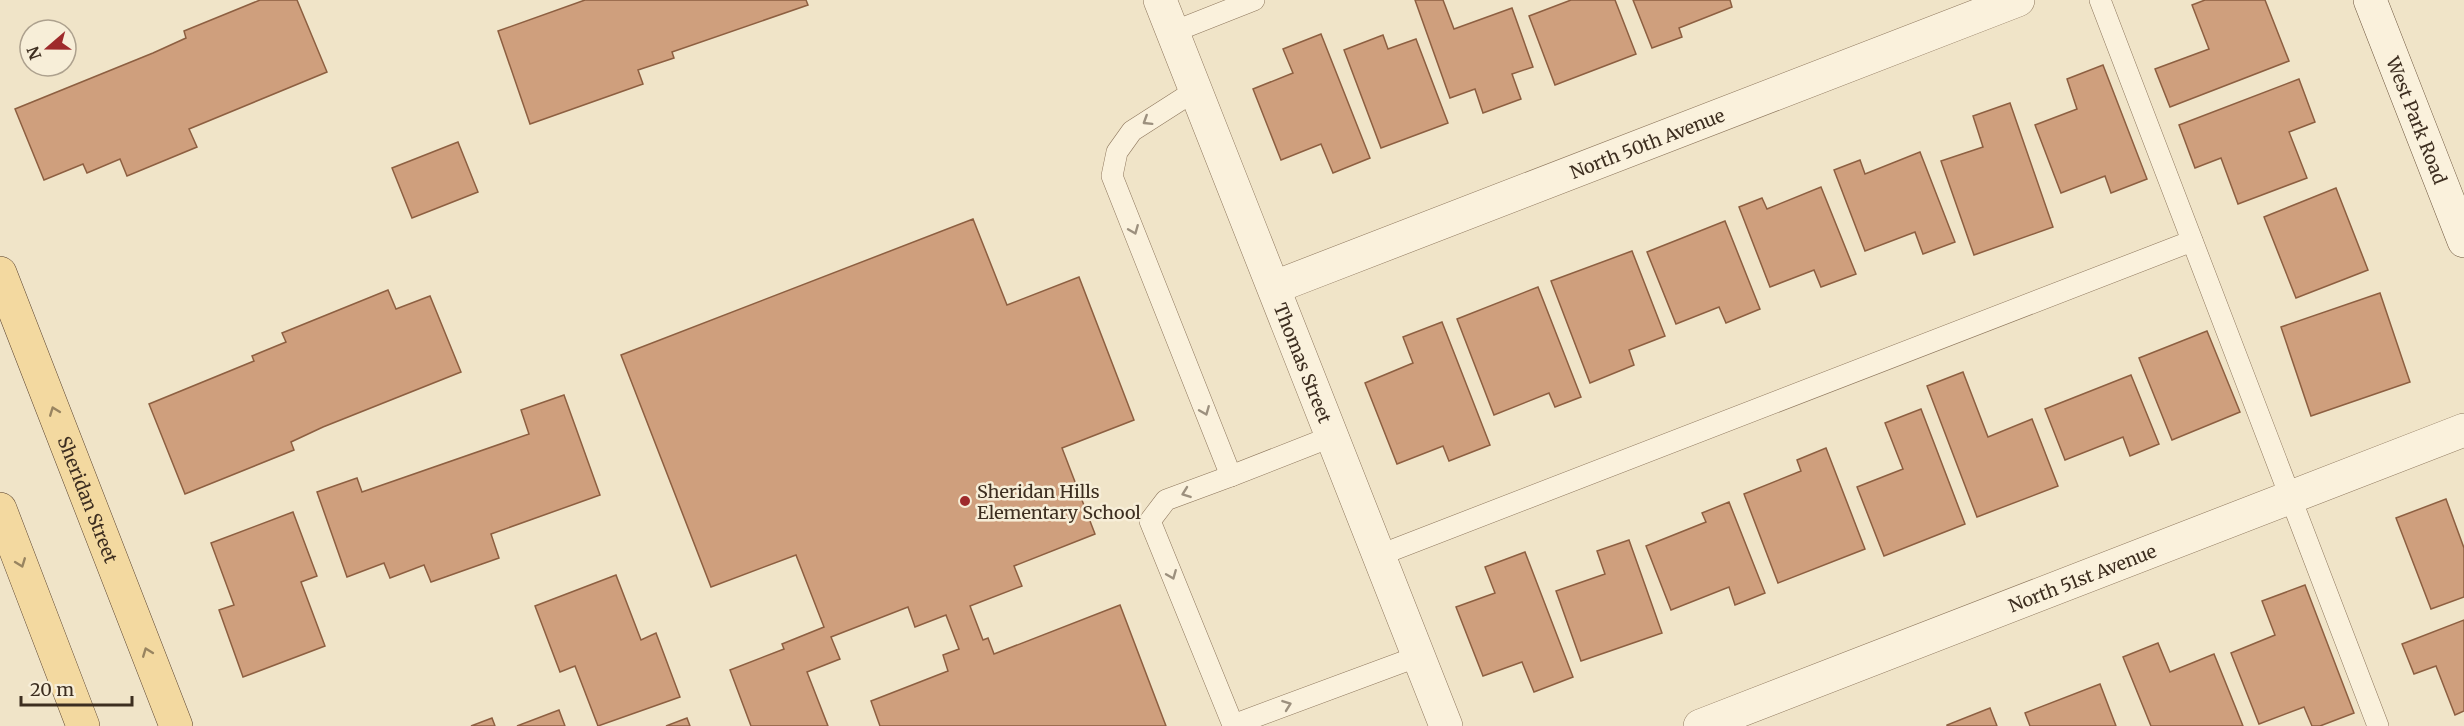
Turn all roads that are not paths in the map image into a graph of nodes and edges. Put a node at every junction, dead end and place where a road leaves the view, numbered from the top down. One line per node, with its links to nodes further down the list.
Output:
1 (1160, 0): 6 (street, Thomas Street)
2 (1254, 0): 6 (lane)
3 (2018, 0): 10 (street, North 50th Avenue)
4 (2100, 0): 8 (lane)
5 (2370, 0): 9 (street, West Park Road)
6 (1173, 32): 7 (street, Thomas Street)
7 (1196, 90): 10 (street, Thomas Street); 14 (lane, one-way to 14)
8 (2192, 241): 15 (lane); 17 (lane)
9 (2464, 241)
10 (1275, 286): 13 (street, Thomas Street)
11 (3, 288): 20 (main road, Sheridan Street, one-way to 11)
12 (2464, 430): 15 (street, North 51st Avenue)
13 (1333, 436): 14 (lane); 17 (street, Thomas Street)
14 (1231, 476): 18 (lane, one-way to 18)
15 (2290, 498): 22 (street, North 51st Avenue); 23 (lane)
16 (0, 509): 19 (main road, one-way to 19)
17 (1380, 555): 18 (street, Thomas Street)
18 (1419, 656): 21 (street, Thomas Street)
19 (83, 726)
20 (176, 726)
21 (1446, 726)
22 (1700, 726)
23 (2378, 726)

